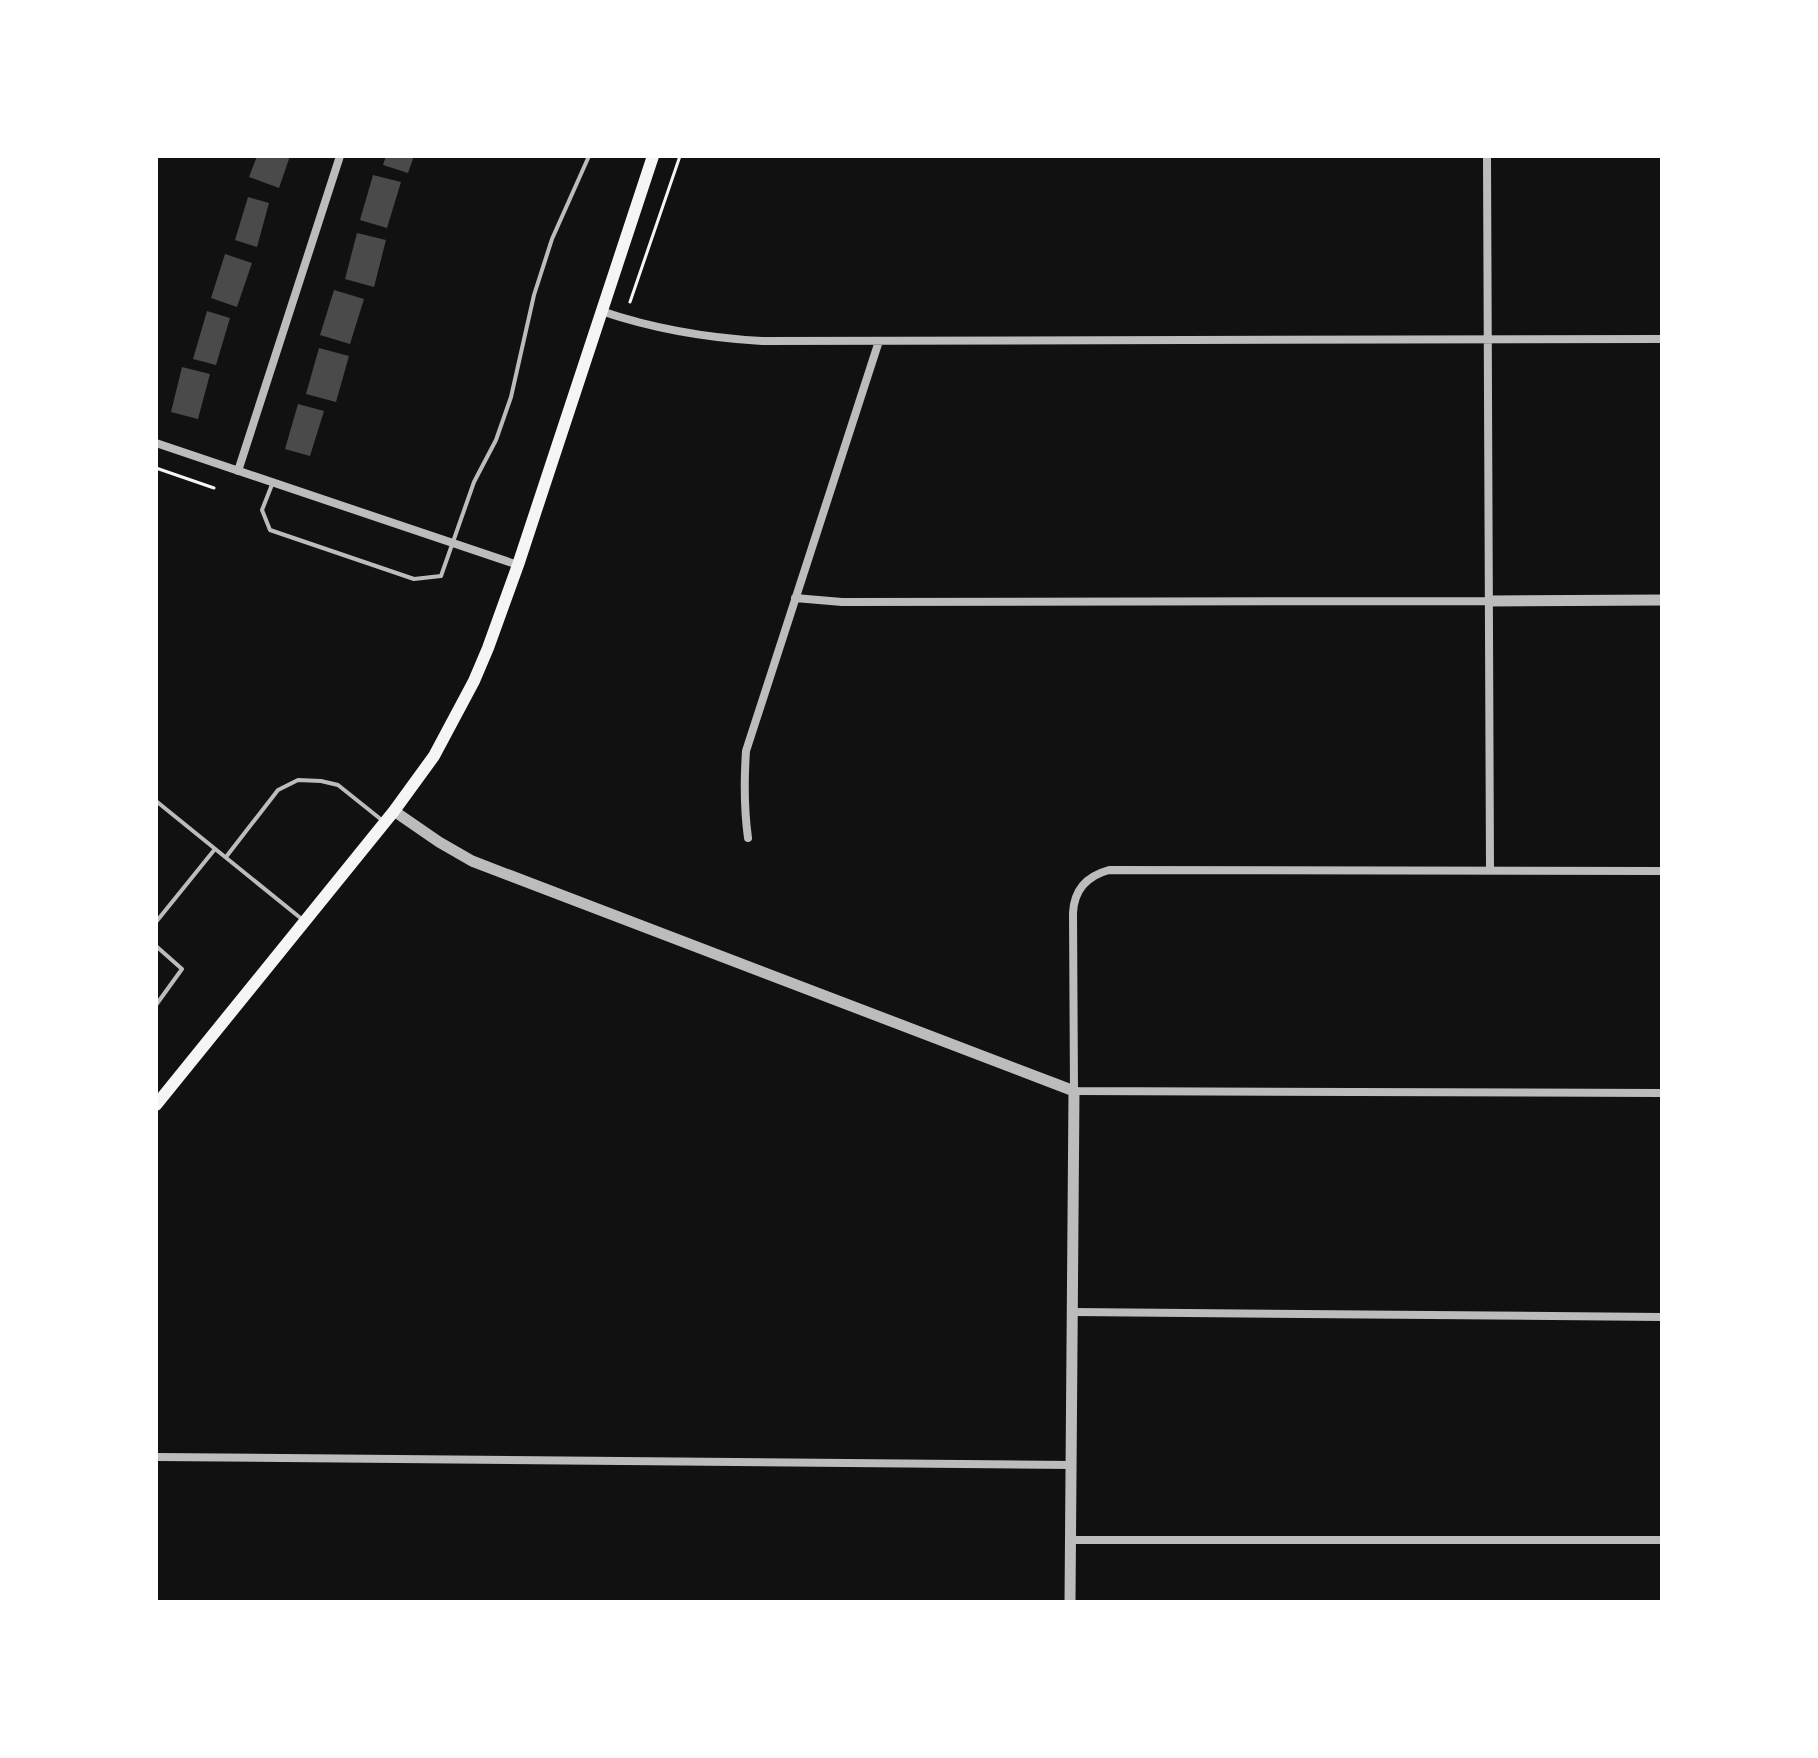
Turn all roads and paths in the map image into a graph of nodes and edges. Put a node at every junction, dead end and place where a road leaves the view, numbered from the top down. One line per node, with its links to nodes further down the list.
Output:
1 (340, 156): 13 (street)
2 (589, 156): 16 (lane)
3 (653, 156): 7 (main road)
4 (680, 156): 6 (path)
5 (1487, 156): 8 (street)
6 (630, 302)
7 (601, 311): 10 (street); 17 (main road)
8 (1489, 339): 9 (street); 10 (street); 20 (street)
9 (1662, 339)
10 (879, 341): 18 (street)
11 (156, 443): 13 (street)
12 (156, 468): 15 (path)
13 (238, 471): 14 (street)
14 (273, 482): 16 (street); 16 (lane)
15 (214, 488)
16 (453, 542): 17 (street)
17 (518, 565): 22 (main road)
18 (795, 598): 20 (street); 24 (street)
19 (1662, 600): 20 (street)
20 (1489, 601): 27 (street)
21 (156, 801): 25 (lane)
22 (394, 811): 23 (main road); 33 (street)
23 (385, 823): 26 (lane); 30 (main road)
24 (748, 838)
25 (215, 849): 26 (lane); 29 (lane)
26 (226, 857): 30 (lane)
27 (1490, 870): 28 (street); 33 (street)
28 (1662, 871)
29 (156, 922)
30 (305, 922): 35 (main road)
31 (156, 946): 32 (lane)
32 (156, 1005)
33 (1074, 1091): 34 (street); 36 (street)
34 (1662, 1093)
35 (156, 1105)
36 (1072, 1312): 37 (street); 39 (street)
37 (1662, 1317)
38 (156, 1457): 39 (street)
39 (1072, 1465): 40 (street)
40 (1071, 1540): 41 (street); 42 (street)
41 (1662, 1540)
42 (1070, 1602)

